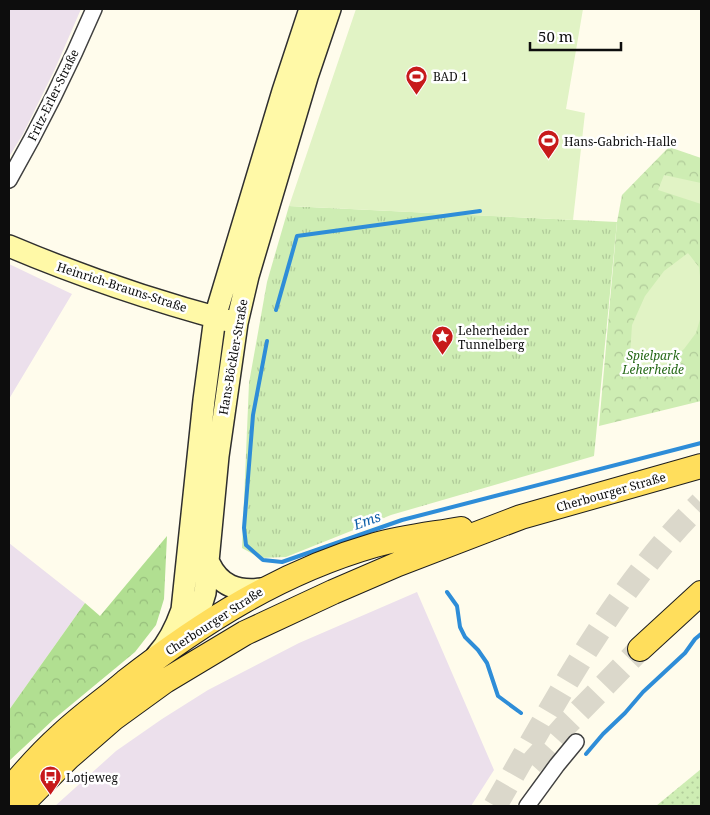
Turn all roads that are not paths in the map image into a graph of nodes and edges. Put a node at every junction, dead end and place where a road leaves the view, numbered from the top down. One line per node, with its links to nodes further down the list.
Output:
1 (94, 9): 4 (street, Fritz-Erler-Straße)
2 (310, 9): 6 (street, Hans-Böckler-Straße)
3 (330, 9): 7 (street, Hans-Böckler-Straße)
4 (9, 180)
5 (9, 246): 6 (street, Heinrich-Brauns-Straße)
6 (215, 317): 7 (street, Heinrich-Brauns-Straße); 13 (street, Hans-Böckler-Straße)
7 (237, 323): 10 (street, Hans-Böckler-Straße)
8 (701, 466): 9 (main road, Cherbourger Straße)
9 (521, 518): 11 (main road, Cherbourger Straße); 15 (main road, Cherbourger Straße)
10 (209, 563): 11 (street); 14 (street, Hans-Böckler-Straße)
11 (262, 589): 14 (main road, Cherbourger Straße)
12 (701, 593): 16 (main road)
13 (182, 610): 14 (street); 17 (street, Hans-Böckler-Straße)
14 (193, 632): 15 (main road); 17 (main road, Cherbourger Straße); 18 (main road)
15 (219, 647): 18 (main road, Cherbourger Straße)
16 (640, 649)
17 (148, 664): 20 (main road, Cherbourger Straße)
18 (165, 681): 21 (main road, Cherbourger Straße)
19 (576, 742): 22 (street)
20 (9, 790)
21 (20, 806)
22 (527, 806)

